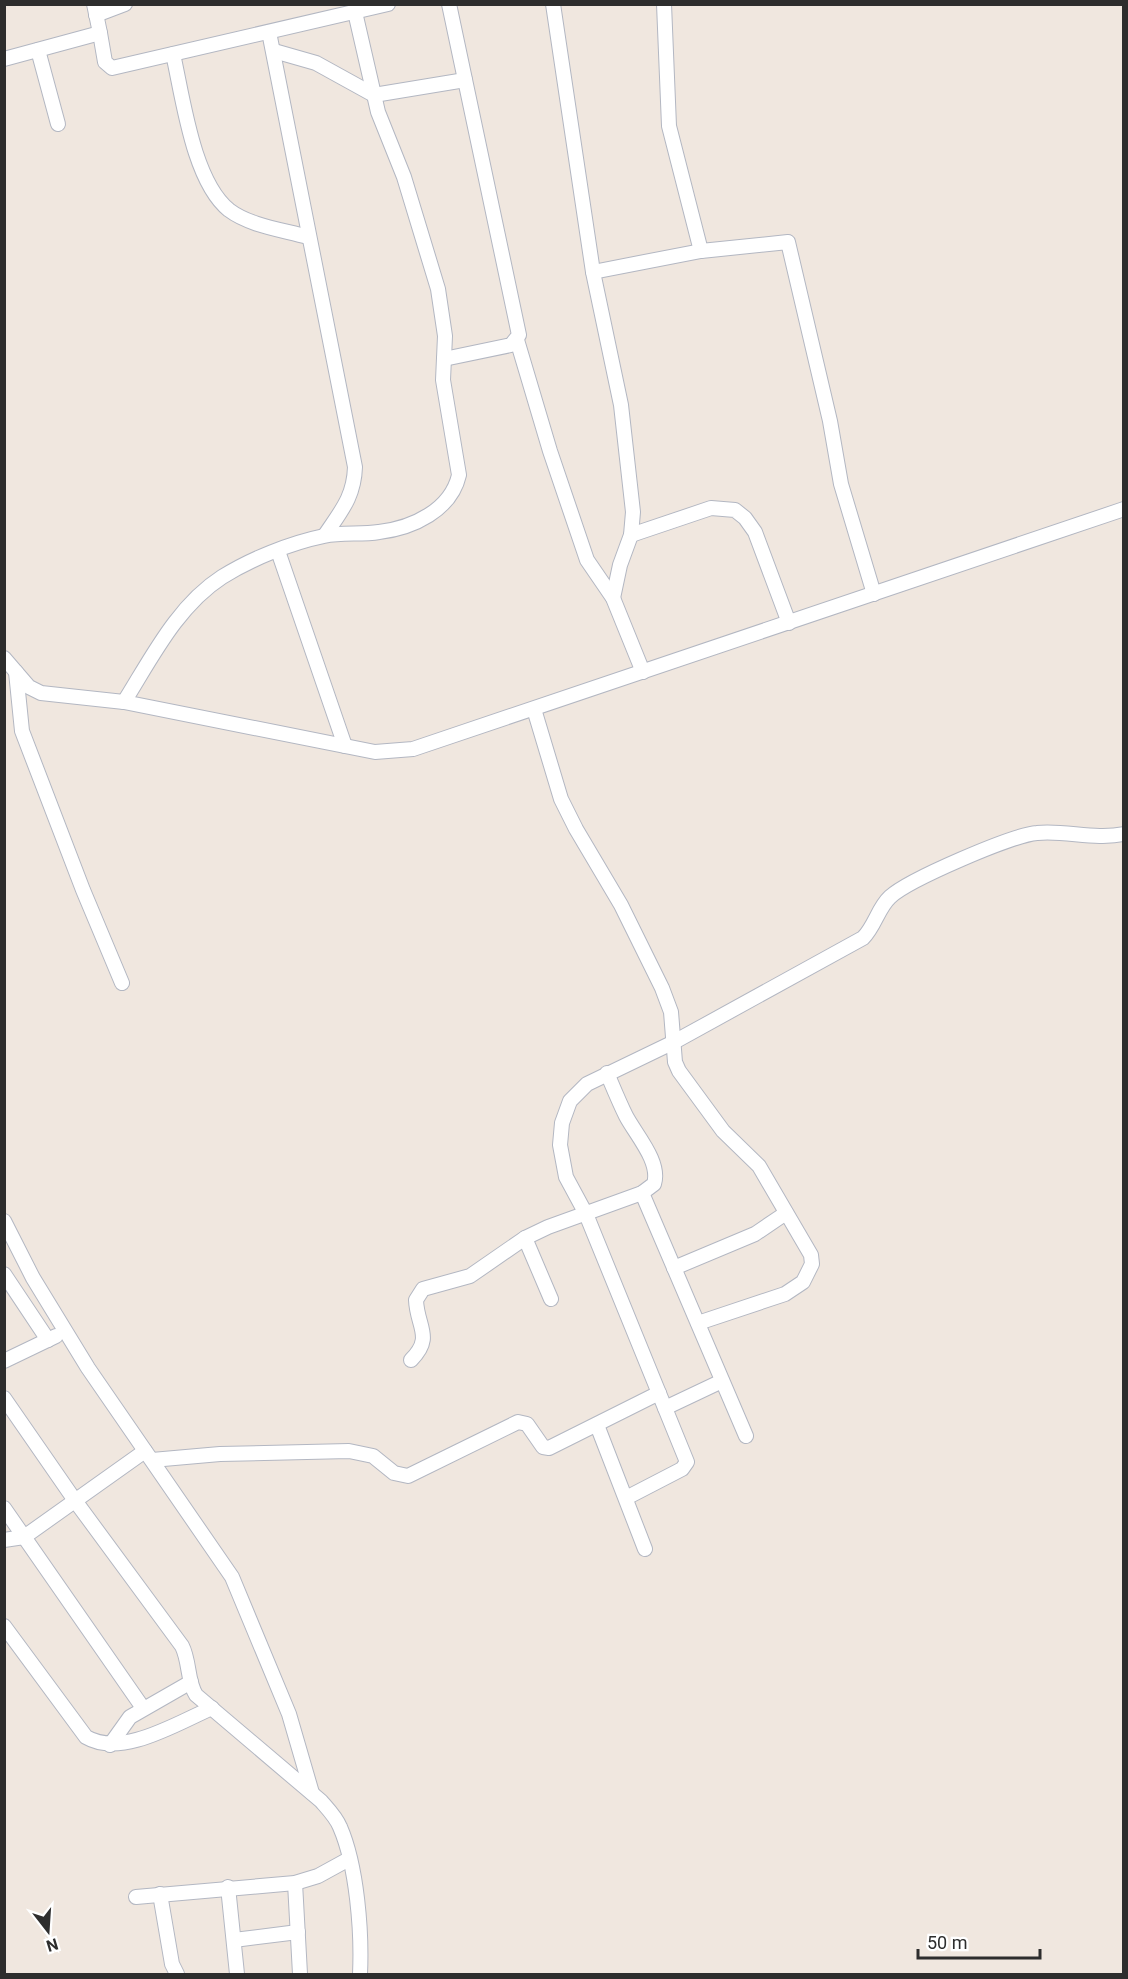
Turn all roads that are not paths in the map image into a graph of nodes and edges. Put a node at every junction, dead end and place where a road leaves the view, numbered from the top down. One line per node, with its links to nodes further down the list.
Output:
1 (125, 4): 6 (street)
2 (388, 4): 7 (street)
3 (449, 4): 14 (street)
4 (553, 4): 19 (street)
5 (664, 4): 18 (street)
6 (95, 10): 9 (street)
7 (355, 12): 8 (street); 15 (street)
8 (269, 32): 11 (street); 12 (street)
9 (100, 33): 10 (street); 12 (street)
10 (38, 50): 13 (street); 16 (street)
11 (274, 51): 15 (street); 17 (street)
12 (173, 54): 17 (street)
13 (4, 58)
14 (465, 80): 15 (street); 20 (street)
15 (374, 95): 21 (street)
16 (58, 124)
17 (308, 237): 24 (street)
18 (701, 251): 19 (street); 26 (street)
19 (593, 272): 23 (street)
20 (518, 340): 21 (street); 27 (street)
21 (444, 359): 24 (street)
22 (1124, 509): 26 (street)
23 (631, 535): 27 (street); 28 (street)
24 (325, 536): 25 (street)
25 (278, 551): 32 (street); 34 (street)
26 (874, 594): 28 (street)
27 (613, 598): 31 (street)
28 (789, 623): 31 (street)
29 (4, 658): 30 (street)
30 (16, 672): 32 (street); 36 (street)
31 (644, 672): 33 (street)
32 (124, 702): 34 (street)
33 (534, 709): 34 (street); 37 (street)
34 (345, 746)
35 (1124, 834): 37 (street)
36 (122, 983)
37 (674, 1042): 38 (street); 40 (street)
38 (607, 1073): 39 (street); 41 (street)
39 (642, 1192): 41 (street); 44 (street)
40 (786, 1213): 44 (street); 47 (street)
41 (586, 1214): 43 (street); 53 (street)
42 (4, 1221): 48 (street)
43 (525, 1238): 46 (street); 50 (street)
44 (674, 1268): 47 (street)
45 (4, 1275): 49 (street)
46 (551, 1299)
47 (698, 1323): 52 (street)
48 (66, 1332): 49 (street); 58 (street)
49 (48, 1340): 51 (street)
50 (411, 1360)
51 (4, 1361)
52 (722, 1380): 55 (street); 57 (street)
53 (659, 1393): 55 (street); 56 (street)
54 (4, 1398): 60 (street)
55 (665, 1408): 59 (street)
56 (597, 1425): 58 (street); 59 (street)
57 (746, 1436)
58 (148, 1456): 60 (street); 70 (street)
59 (626, 1498): 64 (street)
60 (76, 1502): 62 (street); 66 (street)
61 (4, 1508): 62 (street)
62 (24, 1537): 63 (street); 67 (street)
63 (4, 1540)
64 (645, 1548)
65 (4, 1626): 69 (street)
66 (191, 1682): 67 (street); 68 (street)
67 (143, 1708): 69 (street)
68 (212, 1708): 69 (street); 70 (street)
69 (110, 1745)
70 (312, 1793): 71 (street)
71 (349, 1859): 72 (street); 81 (street)
72 (295, 1883): 73 (street); 76 (street)
73 (228, 1887): 74 (street); 77 (street)
74 (160, 1894): 75 (street); 78 (street)
75 (136, 1897)
76 (297, 1932): 77 (street); 80 (street)
77 (234, 1940): 79 (street)
78 (177, 1974)
79 (237, 1974)
80 (300, 1974)
81 (360, 1974)

